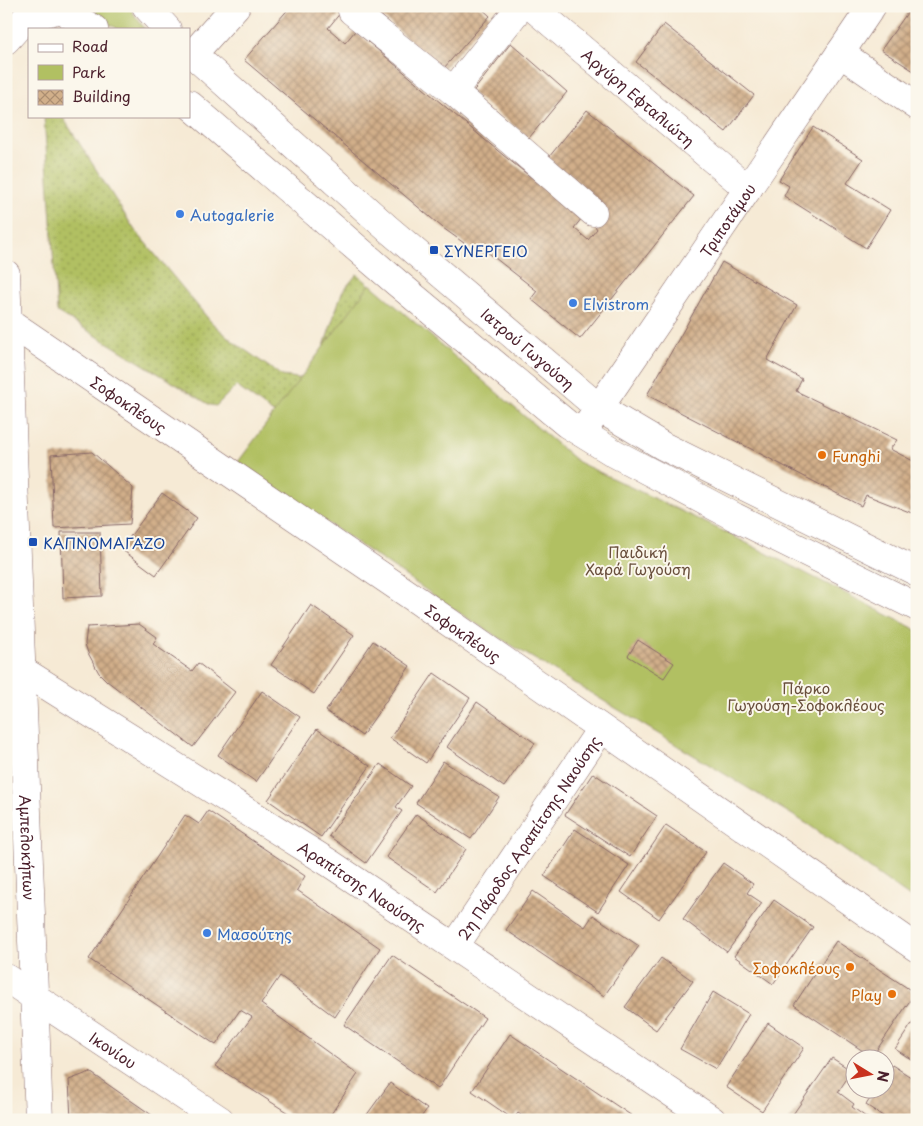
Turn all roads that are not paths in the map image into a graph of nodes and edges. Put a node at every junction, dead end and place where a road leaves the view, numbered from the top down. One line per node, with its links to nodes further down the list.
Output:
1 (146, 6): 9 (street)
2 (236, 6): 11 (street)
3 (522, 6): 13 (street)
4 (531, 6): 16 (street, Αργύρη Εφταλιώτη)
5 (872, 6): 12 (street, Τριποτάμου)
6 (54, 7): 8 (street); 10 (street)
7 (352, 11): 13 (street)
8 (92, 28)
9 (166, 28)
10 (6, 40)
11 (190, 53): 20 (street, Ιατρού Γωγούση)
12 (840, 53): 15 (street); 16 (street, Τριποτάμου)
13 (453, 91): 17 (street)
14 (190, 105): 21 (street)
15 (917, 106)
16 (748, 189): 20 (street, Τριποτάμου)
17 (593, 212)
18 (6, 274): 19 (street, Αμπελοκήπων)
19 (7, 321): 24 (street, Αμπελοκήπων); 25 (street, Σοφοκλέους)
20 (599, 408): 21 (street, Τριποτάμου); 22 (street, Ιατρού Γωγούση)
21 (582, 433): 23 (street)
22 (917, 572)
23 (917, 607)
24 (14, 666): 26 (street, Αμπελοκήπων); 28 (street, Αραπίτσης Ναούσης)
25 (601, 730): 28 (street, 2η Πάροδος Αραπίτσης Ναούσης); 29 (street, Σοφοκλέους)
26 (25, 771): 27 (street); 31 (street, Αμπελοκήπων)
27 (6, 800)
28 (455, 946): 34 (street, Αραπίτσης Ναούσης)
29 (917, 948)
30 (6, 978): 31 (street, Ικονίου)
31 (34, 998): 32 (street, Αμπελοκήπων); 33 (street, Ικονίου)
32 (39, 1120)
33 (220, 1120)
34 (712, 1120)

